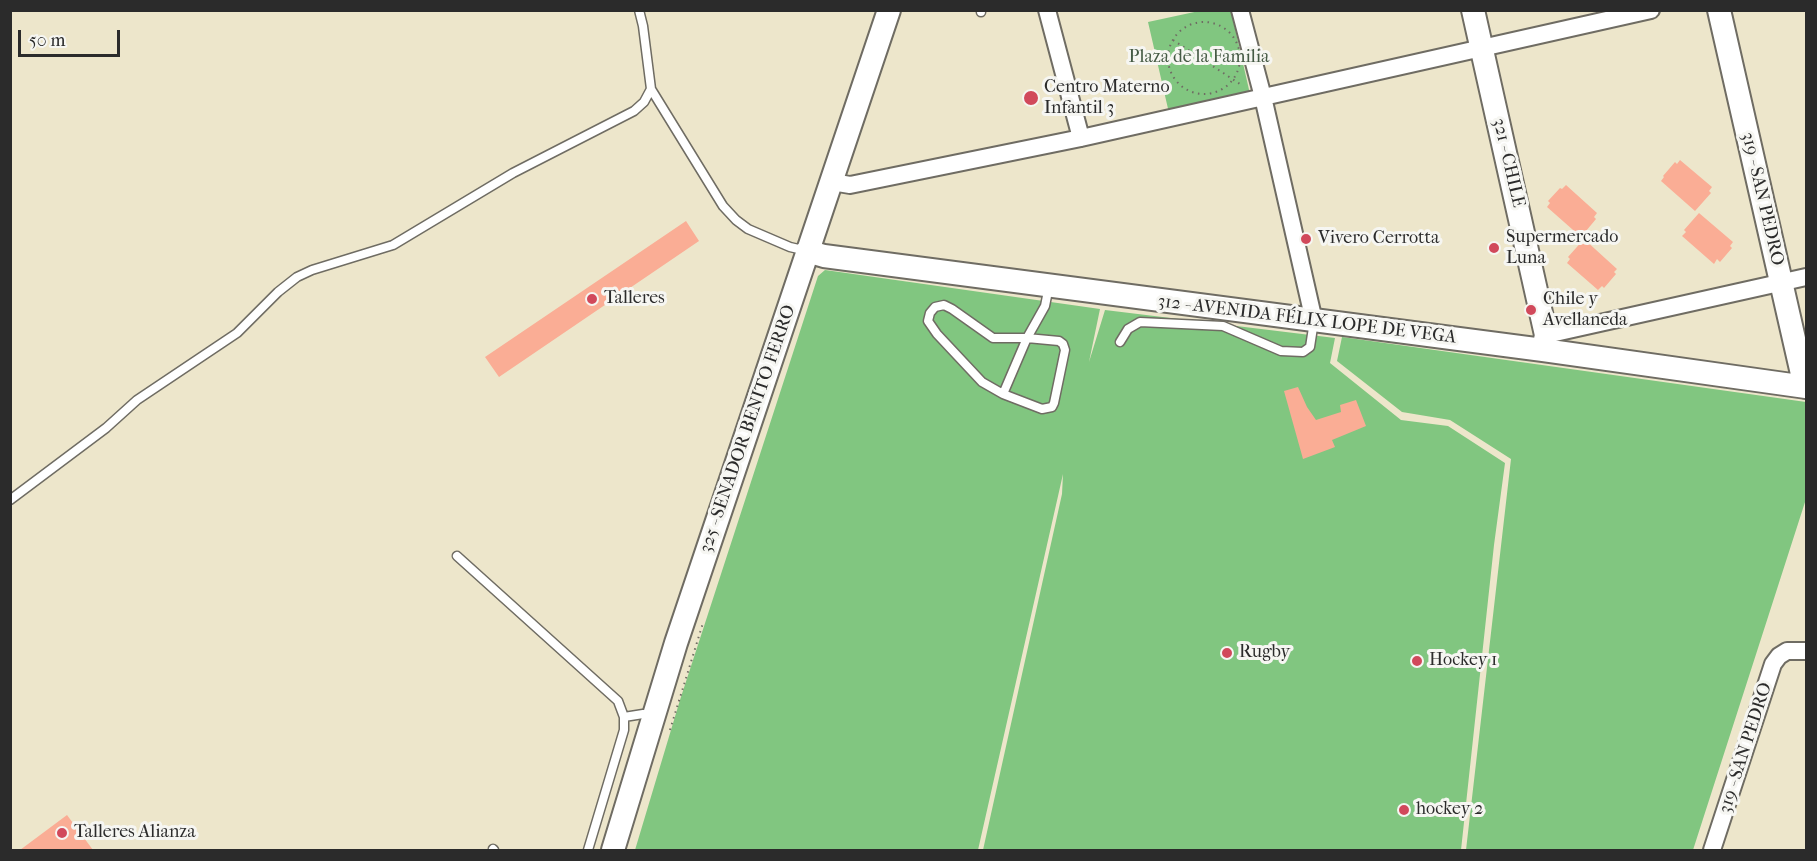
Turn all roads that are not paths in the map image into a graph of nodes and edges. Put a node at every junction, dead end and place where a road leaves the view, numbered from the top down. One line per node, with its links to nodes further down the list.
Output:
1 (639, 10): 9 (lane)
2 (890, 10): 12 (street, 325 - SENADOR BENITO FERRO)
3 (1047, 10): 11 (street)
4 (1240, 10): 10 (street)
5 (1473, 10): 8 (street, 321 - CHILE)
6 (1651, 10): 8 (street)
7 (1719, 10): 15 (street, 319 - SAN PEDRO)
8 (1482, 48): 10 (street); 20 (street, 321 - CHILE)
9 (651, 89): 13 (lane); 23 (lane)
10 (1263, 97): 11 (street); 17 (street)
11 (1081, 138): 12 (street)
12 (832, 182): 13 (street, 325 - SENADOR BENITO FERRO)
13 (807, 251): 16 (street, 312 - AVENIDA FÉLIX LOPE DE VEGA); 27 (street, 325 - SENADOR BENITO FERRO)
14 (1806, 277): 15 (street)
15 (1781, 283): 20 (street); 21 (street, 319 - SAN PEDRO)
16 (1049, 286): 17 (street, 312 - AVENIDA FÉLIX LOPE DE VEGA); 18 (lane)
17 (1314, 321): 19 (lane); 20 (street, 312 - AVENIDA FÉLIX LOPE DE VEGA)
18 (1027, 338): 22 (lane); 22 (lane); 22 (lane)
19 (1120, 342)
20 (1545, 343): 21 (street, 312 - AVENIDA FÉLIX LOPE DE VEGA)
21 (1805, 387)
22 (1002, 394)
23 (10, 500)
24 (457, 556): 26 (lane)
25 (1806, 651): 30 (street, 319 - SAN PEDRO)
26 (624, 717): 27 (lane); 28 (lane)
27 (654, 717): 29 (street, 325 - SENADOR BENITO FERRO)
28 (588, 850)
29 (613, 850)
30 (1712, 850)

